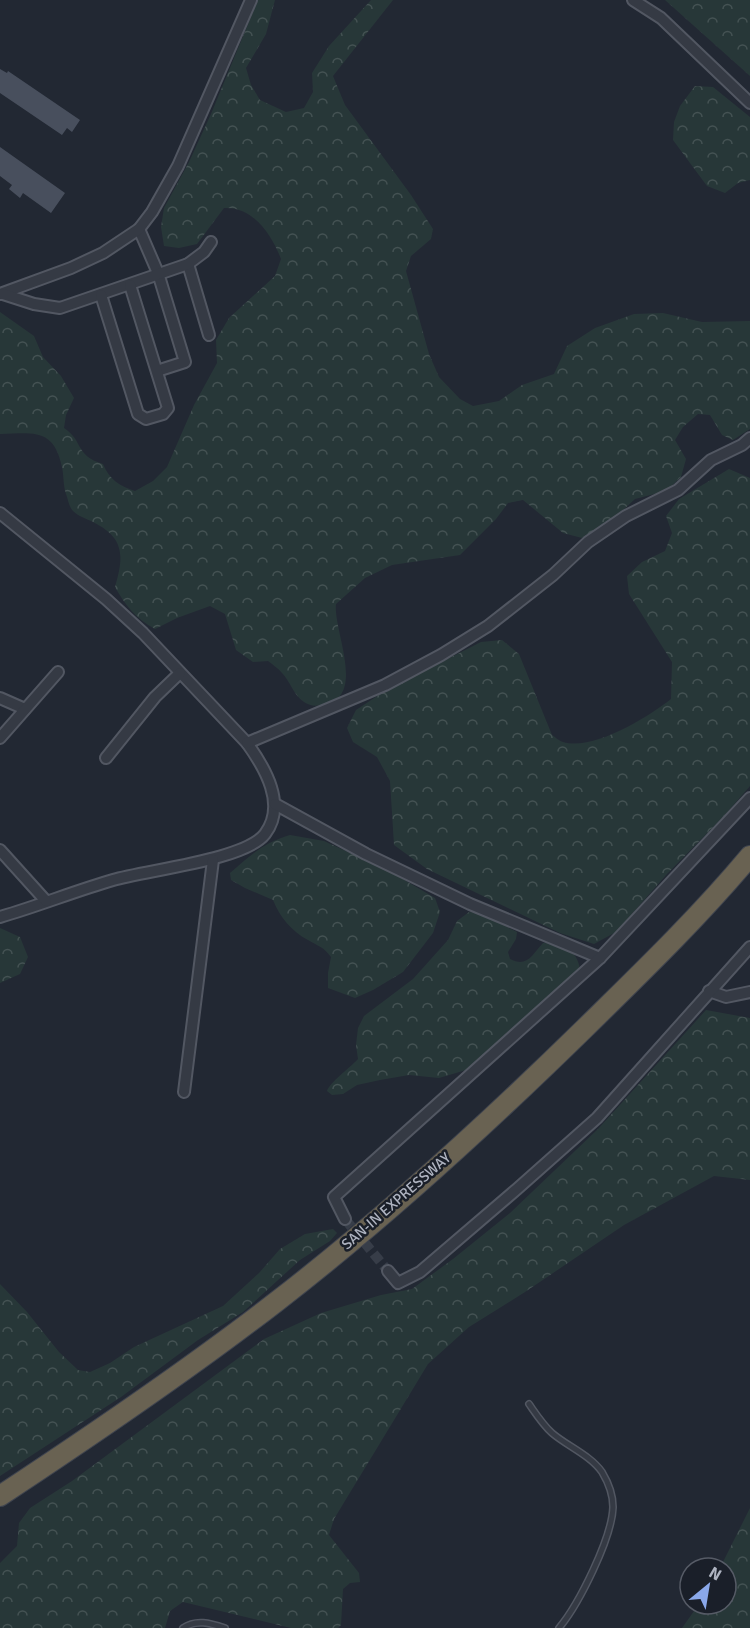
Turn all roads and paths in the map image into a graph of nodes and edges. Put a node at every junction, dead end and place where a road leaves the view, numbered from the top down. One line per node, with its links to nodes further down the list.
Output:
1 (250, 0): 4 (street)
2 (633, 0): 3 (street)
3 (750, 103)
4 (139, 229): 7 (street); 9 (street)
5 (211, 242): 6 (street)
6 (188, 264): 7 (street); 11 (street)
7 (158, 273): 8 (street); 12 (street)
8 (130, 285): 10 (street); 12 (street)
9 (1, 294): 10 (street)
10 (101, 295): 12 (street)
11 (209, 335)
12 (157, 371)
13 (750, 438): 20 (street)
14 (0, 513): 16 (street)
15 (58, 672): 18 (street)
16 (180, 673): 20 (street); 21 (street)
17 (0, 698): 18 (street)
18 (25, 709): 19 (street)
19 (0, 738)
20 (247, 743): 23 (street)
21 (106, 758)
22 (750, 798): 30 (street)
23 (275, 804): 26 (street); 30 (street)
24 (0, 850): 27 (street)
25 (750, 856): 37 (highway, SAN-IN EXPRESSWAY)
26 (213, 860): 27 (street); 33 (street)
27 (46, 901): 28 (street)
28 (0, 917)
29 (750, 947): 31 (street)
30 (600, 958): 34 (street)
31 (709, 991): 32 (street); 35 (street)
32 (750, 992)
33 (184, 1092)
34 (345, 1219)
35 (388, 1271)
36 (529, 1404): 40 (lane)
37 (0, 1496)
38 (183, 1628): 39 (lane)
39 (225, 1628)
40 (560, 1628)

